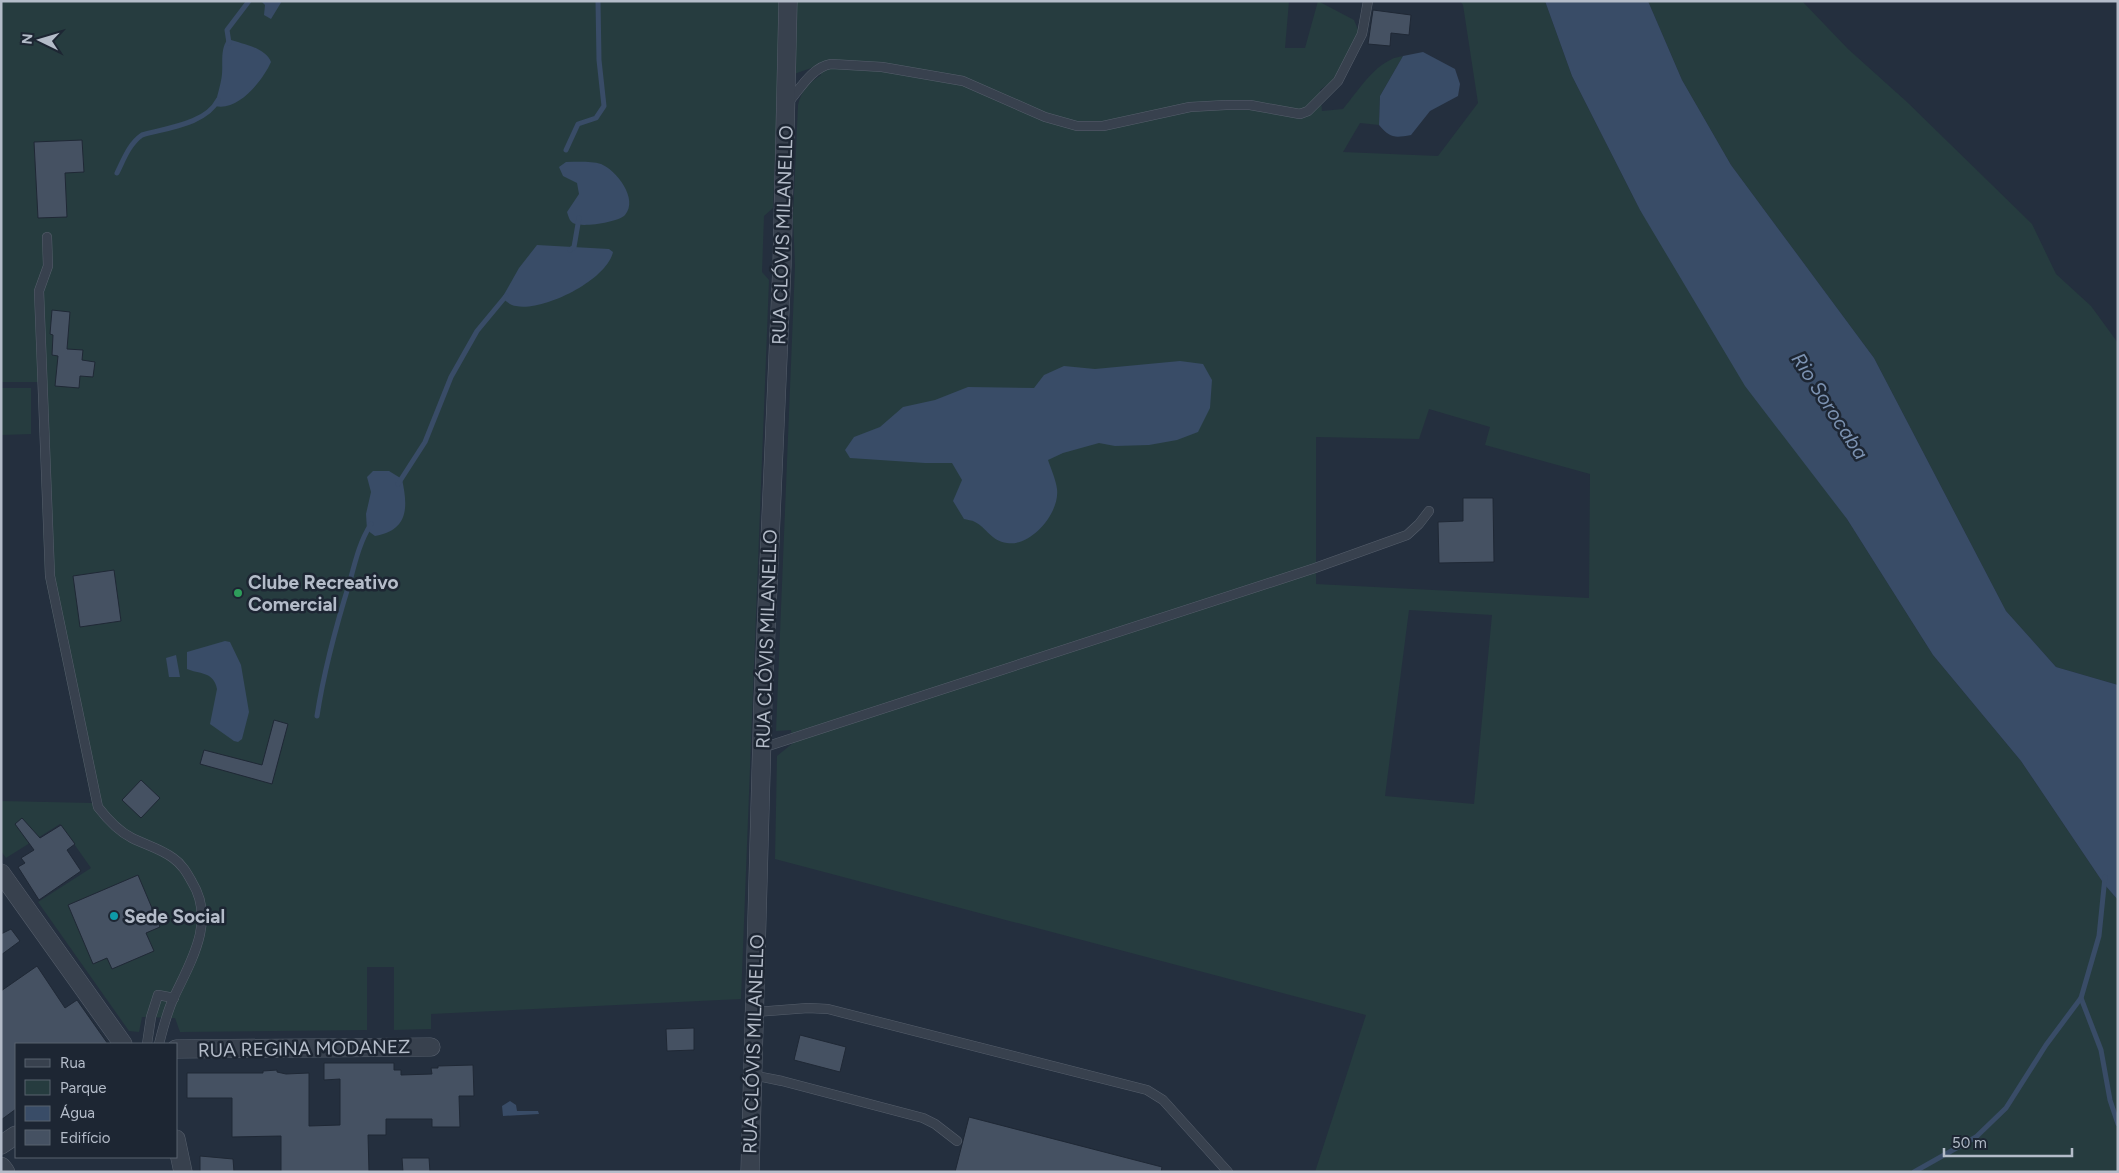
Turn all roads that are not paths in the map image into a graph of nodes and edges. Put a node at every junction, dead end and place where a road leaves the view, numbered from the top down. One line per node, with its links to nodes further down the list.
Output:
1 (788, 1): 3 (street, RUA CLÓVIS MILANELLO)
2 (1368, 1): 3 (lane)
3 (785, 107): 6 (street, RUA CLÓVIS MILANELLO)
4 (47, 237): 8 (lane)
5 (1429, 511): 6 (lane)
6 (762, 748): 9 (street, RUA CLÓVIS MILANELLO)
7 (1, 873): 10 (street)
8 (174, 998): 11 (lane); 12 (lane)
9 (754, 1012): 15 (street, RUA CLÓVIS MILANELLO); 24 (lane)
10 (122, 1043)
11 (147, 1043)
12 (159, 1043)
13 (431, 1047): 14 (street, RUA REGINA MODANEZ)
14 (178, 1050)
15 (752, 1075): 17 (lane); 23 (street, RUA CLÓVIS MILANELLO)
16 (15, 1136): 18 (street)
17 (957, 1141)
18 (1, 1145)
19 (178, 1148): 22 (street)
20 (1, 1168): 21 (street)
21 (4, 1172)
22 (183, 1172)
23 (750, 1172)
24 (1228, 1172)

